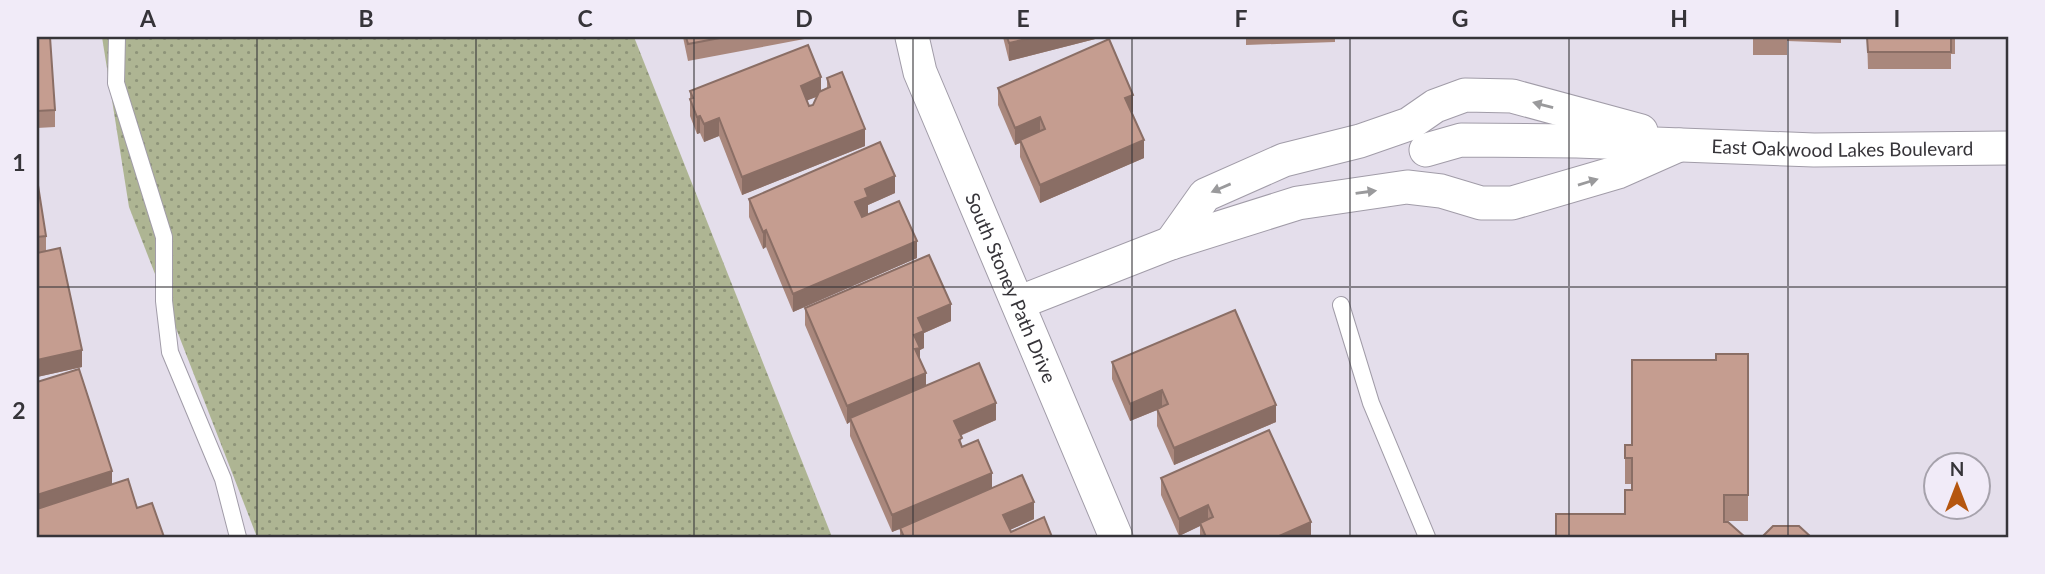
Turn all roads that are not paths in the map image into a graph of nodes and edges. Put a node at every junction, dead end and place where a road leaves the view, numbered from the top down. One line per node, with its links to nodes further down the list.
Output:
1 (117, 37): 10 (lane)
2 (912, 37): 8 (street, South Stoney Path Drive)
3 (1417, 137): 4 (street, East Oakwood Lakes Boulevard); 4 (street, East Oakwood Lakes Boulevard, one-way to 3); 6 (street); 7 (street, East Oakwood Lakes Boulevard, one-way to 7)
4 (1679, 145): 5 (street, East Oakwood Lakes Boulevard); 6 (street, East Oakwood Lakes Boulevard, one-way to 4)
5 (2008, 148)
6 (1426, 189): 7 (street, East Oakwood Lakes Boulevard, one-way to 6)
7 (1171, 243): 8 (street, East Oakwood Lakes Boulevard)
8 (1018, 303): 11 (street, South Stoney Path Drive)
9 (1341, 305): 12 (lane)
10 (238, 537)
11 (1116, 537)
12 (1427, 537)

